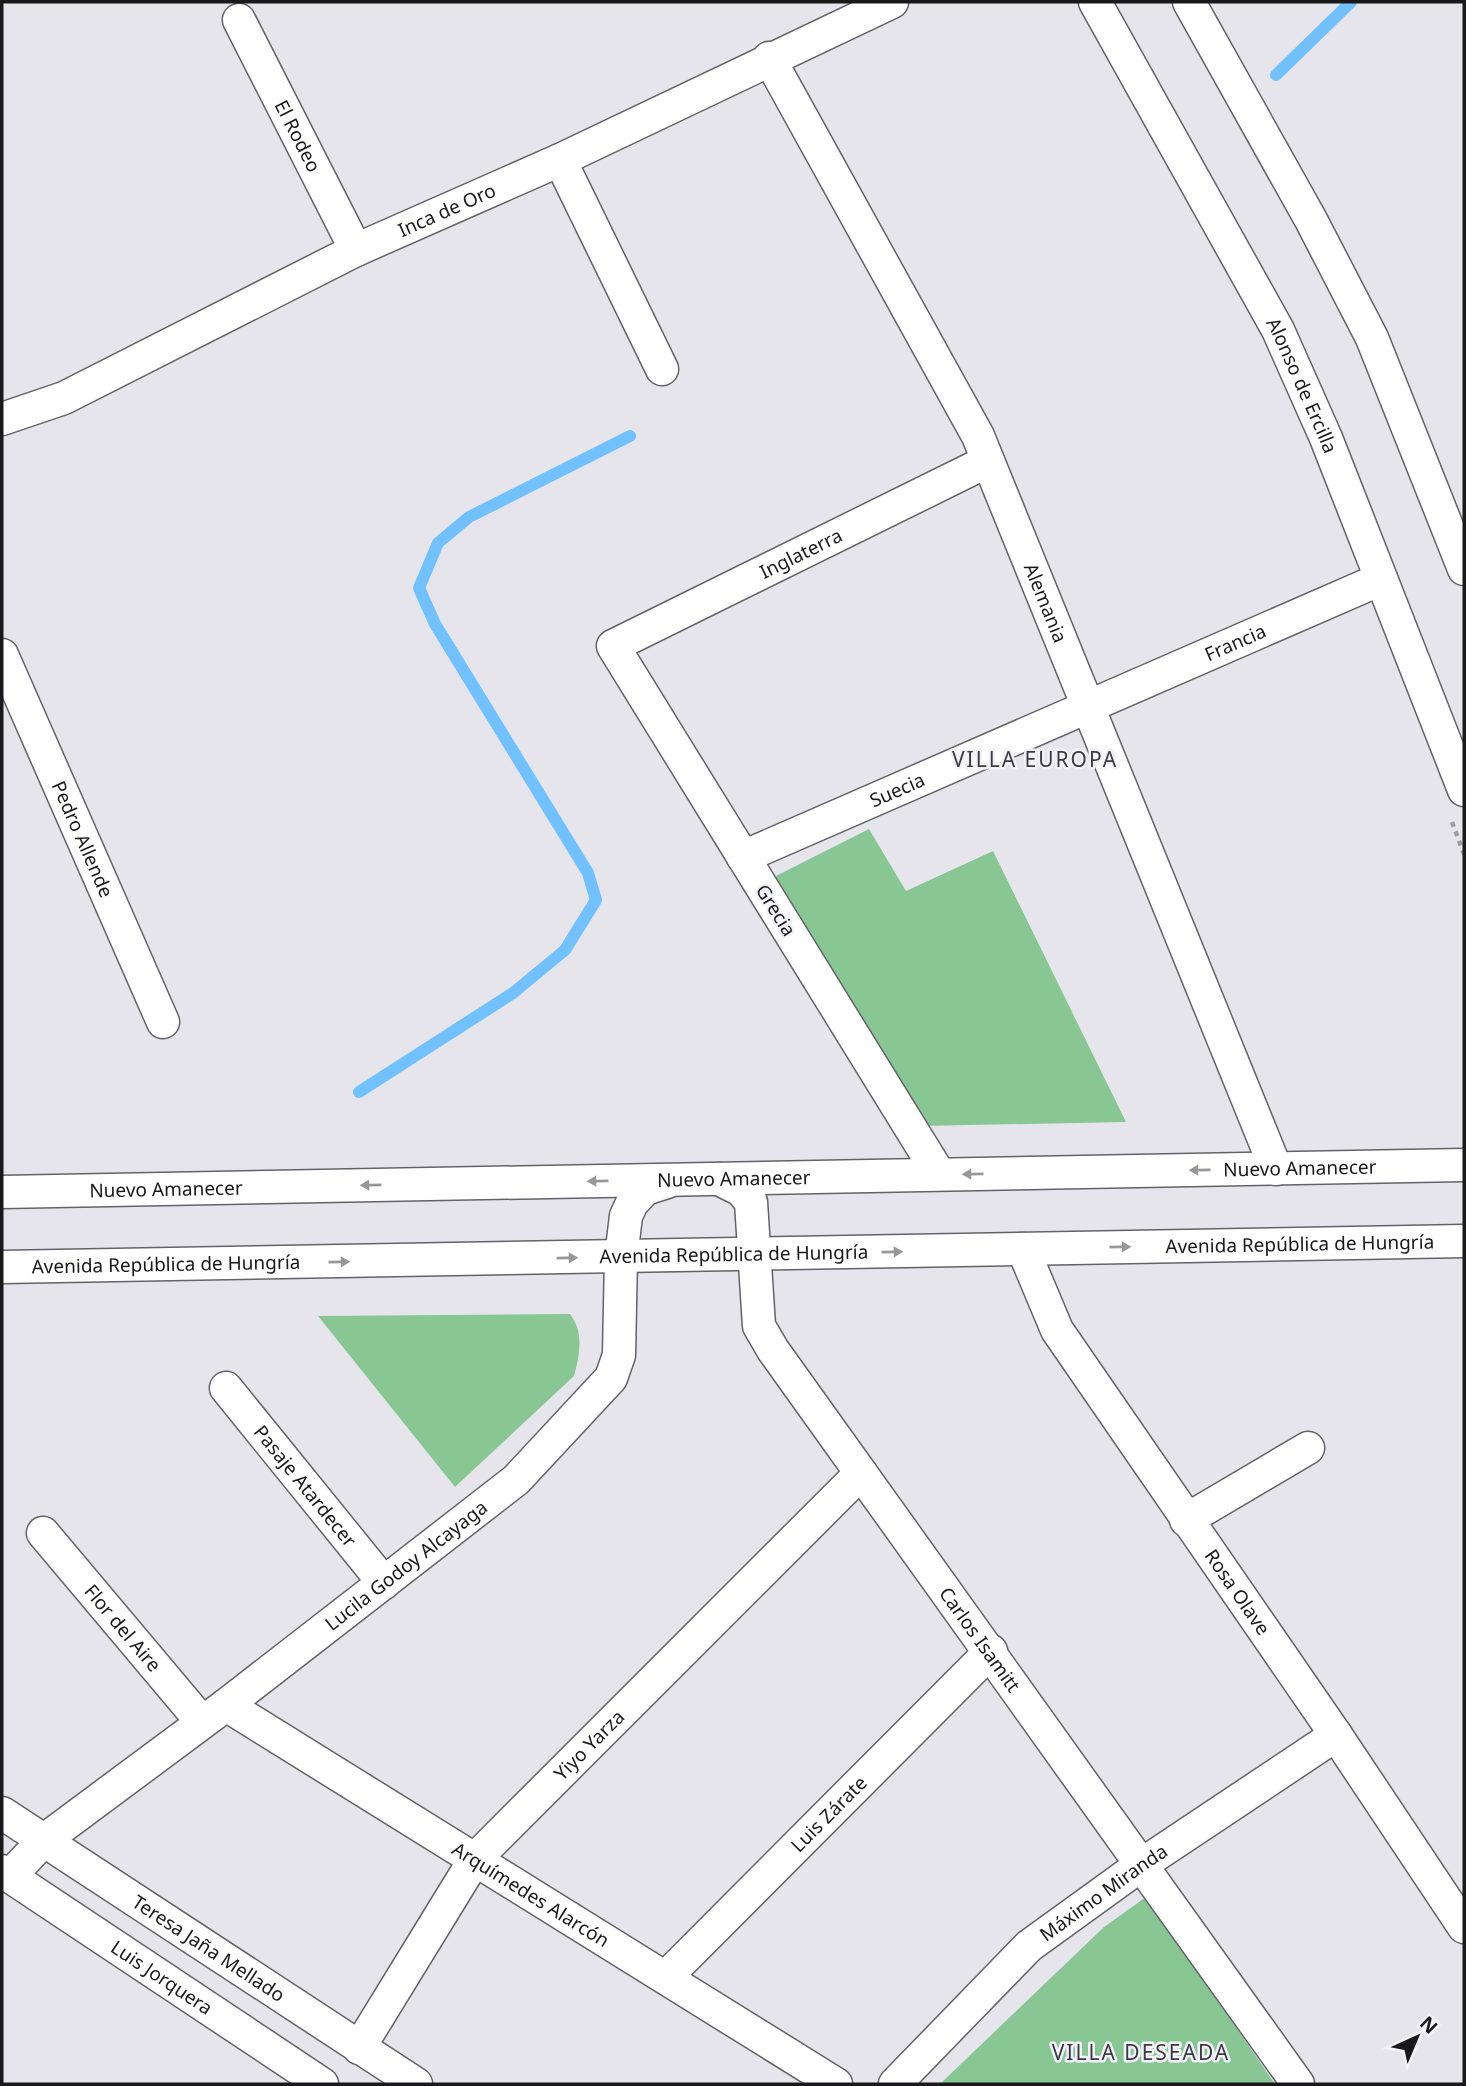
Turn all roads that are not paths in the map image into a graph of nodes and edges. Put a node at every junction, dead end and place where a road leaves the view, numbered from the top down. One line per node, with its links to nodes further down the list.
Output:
1 (892, 2): 5 (street, Inca de Oro)
2 (1095, 2): 12 (street, Alonso de Ercilla)
3 (1189, 2): 11 (street)
4 (239, 20): 7 (street, El Rodeo)
5 (769, 58): 6 (street, Inca de Oro); 10 (street, Alemania)
6 (560, 160): 7 (street, Inca de Oro); 8 (street)
7 (356, 250): 9 (street, Inca de Oro)
8 (662, 369)
9 (2, 419)
10 (988, 461): 13 (street, Inglaterra); 15 (street, Alemania)
11 (1464, 569)
12 (1381, 579): 15 (street, Francia); 16 (street, Alonso de Ercilla)
13 (613, 646): 17 (street, Grecia)
14 (3, 661): 18 (street, Pedro Allende)
15 (1088, 706): 17 (street, Suecia); 20 (street, Alemania)
16 (1464, 790)
17 (743, 857): 21 (street, Grecia)
18 (163, 1022)
19 (1464, 1165): 20 (street, Nuevo Amanecer)
20 (1276, 1168): 21 (street, Nuevo Amanecer, one-way to 21)
21 (939, 1174): 22 (street, Nuevo Amanecer)
22 (719, 1179): 23 (street, Nuevo Amanecer); 27 (street, Carlos Isamitt)
23 (673, 1180): 24 (street, Nuevo Amanecer, one-way to 24); 28 (street, Lucila Godoy Alcayaga)
24 (2, 1192)
25 (1464, 1241): 26 (street, Avenida República de Hungría, one-way to 25)
26 (1023, 1250): 27 (street, Avenida República de Hungría, one-way to 26); 33 (street, Rosa Olave)
27 (756, 1254): 28 (street, Avenida República de Hungría); 32 (street, Carlos Isamitt)
28 (621, 1257): 29 (street, Avenida República de Hungría, one-way to 28); 35 (street, Lucila Godoy Alcayaga)
29 (2, 1267)
30 (226, 1388): 35 (street, Pasaje Atardecer)
31 (1308, 1448): 33 (street)
32 (861, 1473): 36 (street, Carlos Isamitt); 41 (street, Yiyo Yarza)
33 (1186, 1520): 38 (street, Rosa Olave)
34 (43, 1533): 37 (street, Flor del Aire)
35 (384, 1583): 37 (street, Lucila Godoy Alcayaga)
36 (990, 1651): 42 (street, Carlos Isamitt); 45 (street, Luis Zárate)
37 (214, 1714): 40 (street, Lucila Godoy Alcayaga); 41 (street, Arquímedes Alarcón)
38 (1336, 1735): 42 (street, Máximo Miranda); 44 (street, Rosa Olave)
39 (2, 1813): 40 (street, Teresa Jaña Mellado)
40 (43, 1842): 43 (street, Lucila Godoy Alcayaga); 46 (street, Teresa Jaña Mellado)
41 (475, 1859): 45 (street, Arquímedes Alarcón); 46 (street, Yiyo Yarza)
42 (1141, 1865): 50 (street, Máximo Miranda); 51 (street, Carlos Isamitt)
43 (6, 1874): 47 (street, Luis Jorquera)
44 (1464, 1927)
45 (667, 1976): 49 (street, Arquímedes Alarcón)
46 (359, 2048): 48 (street, Teresa Jaña Mellado)
47 (322, 2084)
48 (416, 2084)
49 (836, 2084)
50 (895, 2084)
51 (1297, 2084)

